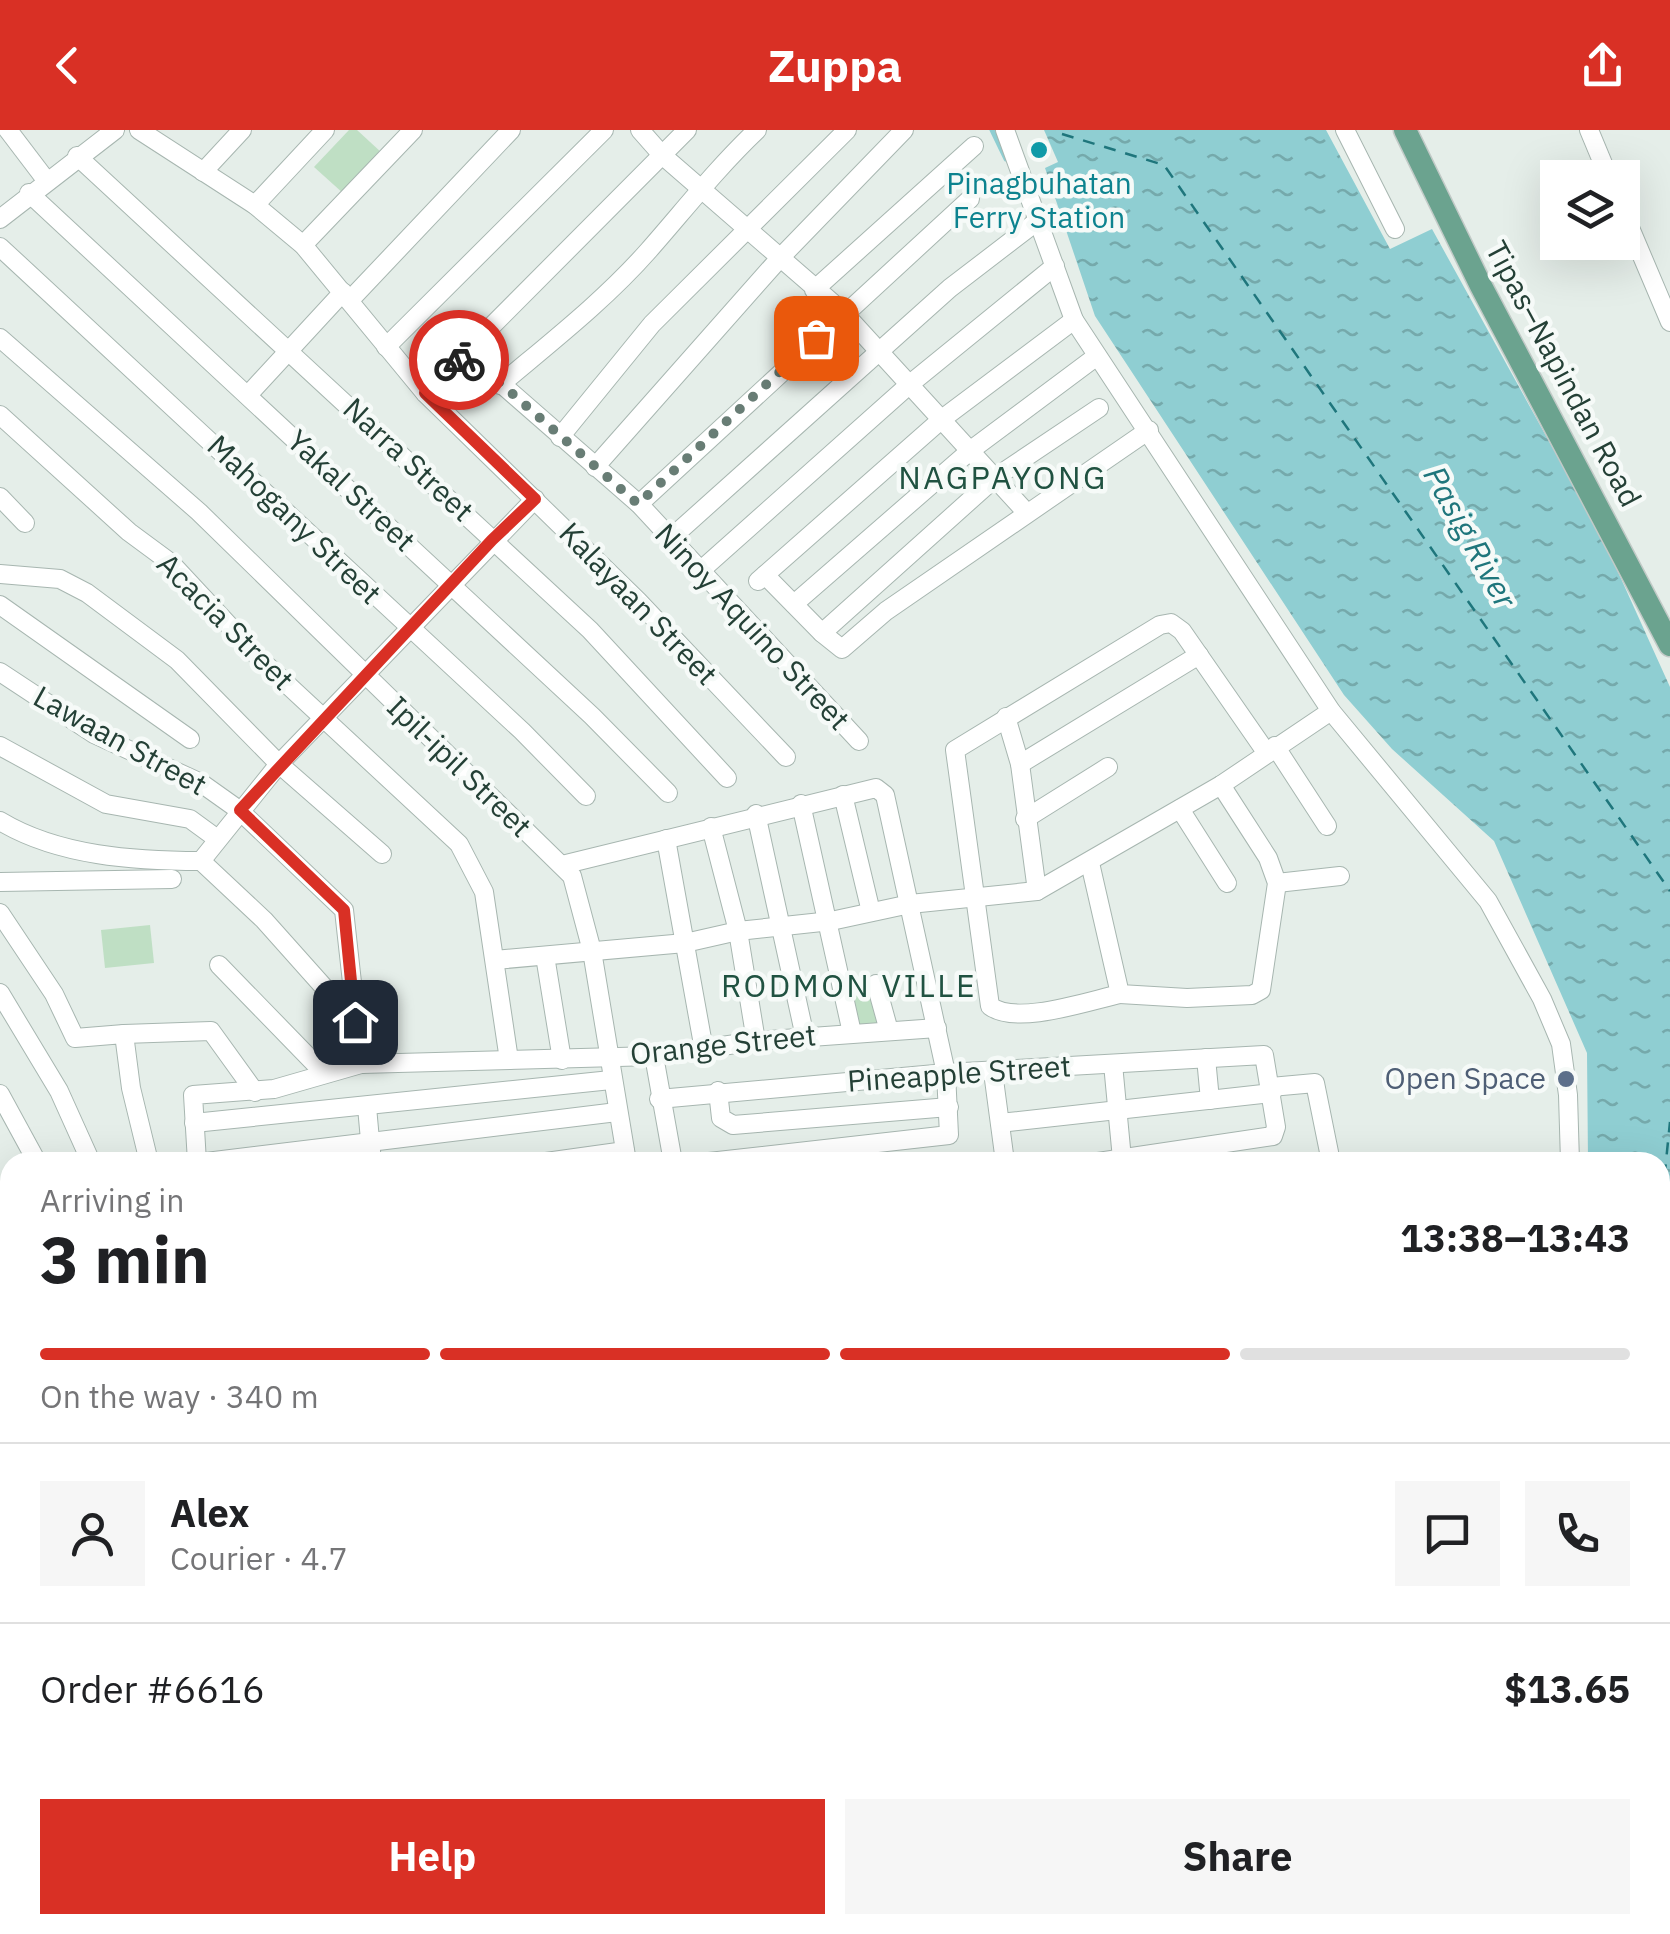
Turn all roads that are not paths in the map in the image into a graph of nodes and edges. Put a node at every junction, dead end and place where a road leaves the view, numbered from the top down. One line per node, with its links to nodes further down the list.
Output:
1 (8, 130): 23 (street)
2 (115, 130): 18 (street)
3 (139, 130): 22 (street, Kalayaan Street)
4 (242, 130): 22 (street)
5 (326, 130): 27 (street)
6 (413, 130): 32 (street)
7 (511, 130): 38 (street)
8 (604, 130): 43 (street)
9 (640, 130): 20 (street)
10 (686, 130): 20 (street)
11 (757, 130): 24 (street)
12 (848, 130): 30 (street)
13 (904, 130): 35 (street)
14 (1005, 130): 29 (street)
15 (1345, 130): 31 (street)
16 (1405, 130): 74 (main road, Tipas–Napindan Road)
17 (1589, 130): 21 (street)
18 (83, 143): 23 (street); 44 (street, Narra Street)
19 (974, 146): 37 (street)
20 (662, 155): 24 (street); 46 (street)
21 (1602, 160)
22 (203, 172): 27 (street, Kalayaan Street)
23 (46, 180): 25 (street)
24 (700, 186): 30 (street); 49 (street)
25 (30, 193): 28 (street); 51 (street, Yakal Street)
26 (970, 199): 39 (street)
27 (255, 205): 32 (street, Kalayaan Street)
28 (2, 213)
29 (1040, 219): 36 (street); 45 (street)
30 (744, 228): 35 (street); 56 (street)
31 (1394, 230)
32 (303, 245): 38 (street, Kalayaan Street)
33 (0, 247): 72 (street, Mahogany Street)
34 (1640, 251): 41 (street)
35 (778, 259): 37 (street); 58 (street)
36 (1055, 266): 40 (street); 48 (street)
37 (814, 290): 39 (street)
38 (347, 296): 43 (street, Kalayaan Street); 44 (street)
39 (843, 312): 45 (street); 62 (street)
40 (1074, 320): 47 (street); 54 (street)
41 (1670, 322)
42 (0, 338): 77 (street, Ipil-ipil Street)
43 (386, 347): 50 (street, Kalayaan Street)
44 (290, 350): 51 (street); 65 (street, Narra Street)
45 (881, 352): 48 (street); 66 (street)
46 (466, 353): 49 (street, Ninoy Aquino Street); 50 (street)
47 (1097, 356): 55 (street); 57 (street)
48 (910, 384): 54 (street); 67 (street)
49 (500, 385): 56 (street, Ninoy Aquino Street)
50 (425, 393): 61 (street, Kalayaan Street)
51 (248, 394): 69 (street, Yakal Street)
52 (1099, 408): 59 (street)
53 (0, 415): 80 (street, Acacia Street)
54 (942, 419): 57 (street); 70 (street)
55 (1150, 430): 63 (street); 78 (street)
56 (560, 438): 58 (street, Ninoy Aquino Street)
57 (971, 450): 59 (street); 70 (street)
58 (595, 467): 62 (street, Ninoy Aquino Street)
59 (996, 477): 63 (street); 73 (street)
60 (0, 496): 64 (street)
61 (535, 499): 65 (street); 85 (street, Kalayaan Street)
62 (638, 504): 66 (street, Ninoy Aquino Street)
63 (1026, 512): 73 (street)
64 (25, 523)
65 (492, 540): 69 (street); 89 (street, Narra Street)
66 (670, 540): 67 (street, Ninoy Aquino Street)
67 (699, 572): 82 (street, Ninoy Aquino Street)
68 (0, 574): 86 (street)
69 (450, 584): 72 (street); 91 (street, Yakal Street)
70 (794, 604): 73 (street)
71 (0, 606): 81 (street)
72 (410, 629): 77 (street); 93 (street, Mahogany Street)
73 (822, 632)
74 (1670, 645)
75 (1199, 655): 79 (street); 84 (street); 87 (street)
76 (0, 672): 95 (street, Lawaan Street)
77 (366, 676): 80 (street); 107 (street, Ipil-ipil Street)
78 (1331, 711): 84 (street); 173 (street)
79 (1006, 717): 87 (street); 114 (street)
80 (322, 720): 86 (street); 124 (street, Acacia Street)
81 (190, 739)
82 (859, 741)
83 (0, 746): 102 (street)
84 (1270, 749): 90 (street); 101 (street)
85 (786, 757)
86 (279, 764): 95 (street); 104 (street)
87 (1020, 764): 98 (street)
88 (1108, 767): 98 (street)
89 (727, 778)
90 (1221, 784): 96 (street); 112 (street)
91 (668, 794)
92 (843, 795): 94 (street); 115 (street); 116 (street)
93 (586, 796)
94 (801, 804): 97 (street); 118 (street)
95 (240, 810): 102 (street); 129 (street, Lawaan Street)
96 (1180, 810): 106 (street); 111 (street)
97 (756, 814): 100 (street); 119 (street)
98 (1025, 820): 113 (street)
99 (0, 822): 105 (street)
100 (712, 826): 103 (street); 120 (street)
101 (1327, 826)
102 (216, 838): 105 (street)
103 (666, 838): 107 (street); 121 (street)
104 (382, 854)
105 (201, 861): 129 (street)
106 (1090, 862): 113 (street); 128 (street)
107 (562, 865): 122 (street, Ipil-ipil Street)
108 (1340, 876): 112 (street)
109 (172, 880): 110 (street)
110 (0, 882)
111 (1228, 883)
112 (1277, 883): 128 (street)
113 (1037, 891): 114 (street)
114 (972, 900): 115 (street); 128 (street)
115 (910, 904): 116 (street); 130 (street)
116 (871, 912): 118 (street)
117 (0, 913): 133 (street)
118 (831, 921): 119 (street); 132 (street)
119 (783, 926): 120 (street); 134 (street)
120 (738, 931): 121 (street); 135 (street)
121 (685, 942): 122 (street); 136 (street)
122 (592, 951): 123 (street); 137 (street, Ipil-ipil Street)
123 (545, 956): 124 (street); 141 (street)
124 (495, 960): 140 (street, Acacia Street)
125 (219, 964): 145 (street)
126 (876, 984): 131 (street)
127 (0, 993): 161 (street)
128 (1120, 994)
129 (355, 1022): 142 (street, Lawaan Street)
130 (937, 1028): 131 (street, Orange Street); 146 (street)
131 (889, 1031): 132 (street, Orange Street)
132 (852, 1033): 134 (street, Orange Street)
133 (124, 1034): 149 (street); 162 (street)
134 (805, 1037): 135 (street, Orange Street)
135 (756, 1041): 136 (street, Orange Street)
136 (704, 1050): 138 (street, Orange Street)
137 (609, 1056): 138 (street, Orange Street); 141 (street, Orange Street); 147 (street, Ipil-ipil Street)
138 (654, 1056): 152 (street)
139 (1206, 1058): 143 (street, Pineapple Street); 148 (street, Pineapple Street); 153 (street)
140 (509, 1060): 141 (street, Orange Street); 142 (street, Orange Street)
141 (562, 1060)
142 (360, 1064): 145 (street, Orange Street)
143 (1112, 1064): 144 (street, Pineapple Street); 156 (street)
144 (993, 1072): 146 (street, Pineapple Street); 159 (street)
145 (324, 1073): 149 (street, Orange Street)
146 (946, 1073): 150 (street, Pineapple Street); 155 (street)
147 (612, 1080): 154 (street); 157 (street, Ipil-ipil Street)
148 (1272, 1090): 153 (street); 171 (street); 172 (street)
149 (255, 1092): 158 (street, Orange Street)
150 (718, 1092): 152 (street, Pineapple Street); 155 (street)
151 (0, 1094): 160 (street)
152 (659, 1098): 167 (street)
153 (1210, 1100): 156 (street)
154 (367, 1107): 158 (street); 164 (street)
155 (949, 1107): 168 (street)
156 (1118, 1110): 159 (street); 170 (street)
157 (617, 1112): 165 (street); 166 (street, Ipil-ipil Street)
158 (194, 1123): 163 (street)
159 (1000, 1123): 169 (street)
160 (32, 1152)
161 (87, 1152)
162 (147, 1152)
163 (195, 1152)
164 (371, 1152)
165 (383, 1152)
166 (625, 1152)
167 (671, 1152)
168 (798, 1152)
169 (1004, 1152)
170 (1121, 1152)
171 (1168, 1152)
172 (1328, 1152)
173 (1570, 1152)

